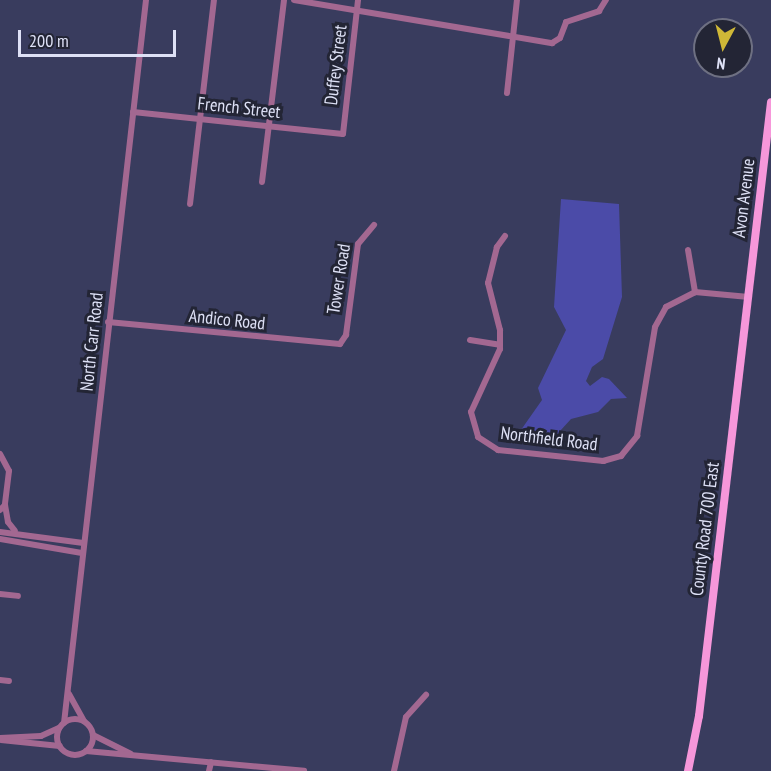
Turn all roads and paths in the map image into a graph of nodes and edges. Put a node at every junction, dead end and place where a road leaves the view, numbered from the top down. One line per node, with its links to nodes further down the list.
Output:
1 (146, 0): 12 (street, North Carr Road)
2 (214, 0): 13 (street)
3 (284, 0): 14 (street)
4 (294, 0): 8 (street)
5 (358, 0): 8 (street, Duffey Street)
6 (517, 0): 9 (street)
7 (606, 0): 9 (street)
8 (357, 10): 9 (street); 15 (street, Duffey Street)
9 (513, 37): 10 (street)
10 (507, 93)
11 (771, 102): 16 (main road, Avon Avenue)
12 (133, 112): 13 (street, French Street); 24 (street, North Carr Road)
13 (202, 119): 14 (street, French Street); 18 (street)
14 (270, 125): 15 (street, French Street); 17 (street)
15 (343, 134)
16 (768, 159): 23 (main road, Avon Avenue)
17 (262, 182)
18 (190, 204)
19 (374, 225): 26 (street, Tower Road)
20 (505, 236): 27 (street, Northfield Road)
21 (688, 250): 22 (street)
22 (695, 292): 23 (street); 27 (street, Northfield Road)
23 (749, 297): 49 (main road, County Road 700 East)
24 (108, 322): 26 (street, Andico Road); 33 (street, North Carr Road)
25 (470, 340): 27 (street)
26 (341, 343)
27 (500, 345)
28 (0, 454): 29 (street)
29 (2, 508): 30 (street)
30 (15, 531): 31 (street); 33 (street)
31 (0, 532)
32 (0, 539): 34 (street)
33 (83, 543): 34 (street, North Carr Road)
34 (82, 553): 39 (street, North Carr Road)
35 (0, 594): 36 (street)
36 (18, 596)
37 (0, 680): 38 (street)
38 (9, 681)
39 (67, 688): 41 (street); 42 (street, North Carr Road)
40 (426, 694): 52 (street)
41 (84, 722): 42 (street); 43 (street)
42 (62, 725): 44 (street); 45 (street)
43 (93, 735): 46 (street); 47 (street)
44 (0, 739): 45 (street)
45 (60, 746): 46 (street)
46 (86, 751): 47 (street)
47 (131, 754): 48 (street)
48 (211, 762): 50 (street); 51 (street)
49 (691, 769)
50 (209, 771)
51 (304, 771)
52 (394, 771)

